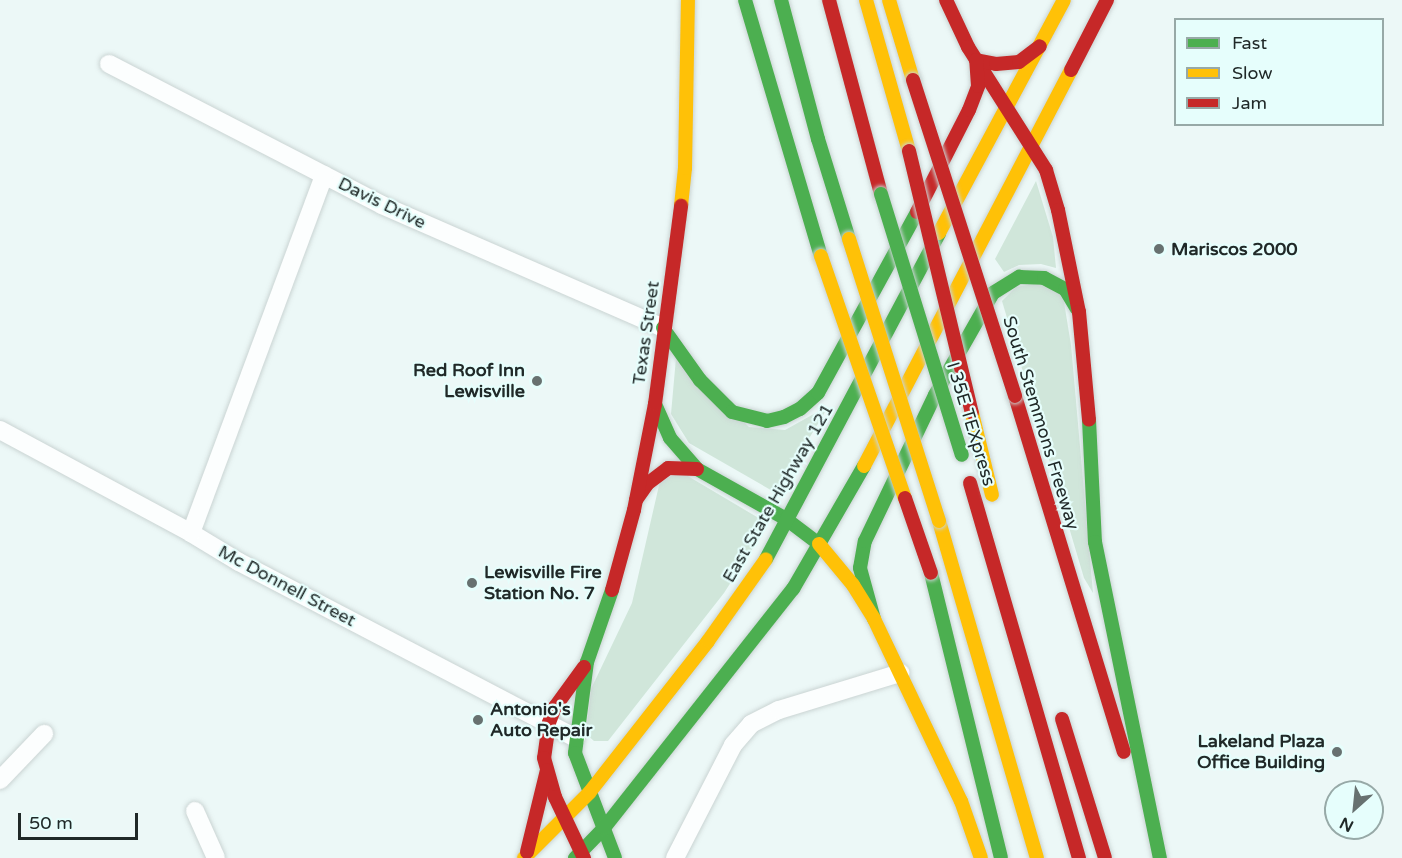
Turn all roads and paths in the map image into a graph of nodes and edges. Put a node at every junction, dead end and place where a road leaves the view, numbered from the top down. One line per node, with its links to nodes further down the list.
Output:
1 (688, 0): 17 (main road, Texas Street)
2 (745, 0): 45 (main road, bridge)
3 (781, 0): 46 (main road, bridge)
4 (829, 0): 47 (main road, I 35E TEXpress, bridge)
5 (866, 0): 21 (main road, bridge)
6 (889, 0): 49 (main road, South Stemmons Freeway, bridge)
7 (946, 0): 11 (main road, South Stemmons Freeway)
8 (1064, 0): 10 (main road, East State Highway 121)
9 (1107, 0): 14 (main road)
10 (1040, 46): 11 (main road); 13 (main road, East State Highway 121)
11 (976, 60): 13 (main road, South Stemmons Freeway); 17 (main road)
12 (109, 64): 15 (street, Davis Drive)
13 (1008, 108): 14 (main road, South Stemmons Freeway); 23 (main road, East State Highway 121)
14 (1032, 146): 16 (main road, South Stemmons Freeway); 25 (main road)
15 (324, 175): 17 (street, Davis Drive); 24 (street)
16 (1079, 312): 26 (main road); 49 (main road, South Stemmons Freeway)
17 (663, 328): 18 (main road, Texas Street)
18 (655, 404): 20 (main road); 22 (main road, Texas Street)
19 (0, 430): 24 (street, Mc Donnell Street)
20 (697, 469): 22 (main road); 23 (main road)
21 (994, 500)
22 (636, 501): 27 (main road, Texas Street)
23 (786, 519): 25 (main road); 35 (main road, East State Highway 121)
24 (191, 533): 30 (street, Mc Donnell Street)
25 (819, 544): 26 (main road); 38 (main road)
26 (874, 619): 28 (main road)
27 (587, 662): 30 (main road, Texas Street); 32 (main road, Texas Street)
28 (900, 673): 43 (street); 44 (main road)
29 (1059, 710): 48 (main road)
30 (549, 723): 32 (street, Mc Donnell Street); 33 (main road, Texas Street)
31 (44, 734): 34 (street)
32 (576, 738): 35 (main road, Texas Street)
33 (547, 770): 37 (main road, Texas Street); 39 (main road)
34 (0, 780)
35 (589, 793): 37 (main road, East State Highway 121); 38 (main road, Texas Street)
36 (195, 811): 41 (street)
37 (563, 817): 39 (main road, East State Highway 121); 40 (main road, Texas Street)
38 (604, 828): 40 (main road); 42 (main road, Texas Street)
39 (525, 856)
40 (580, 856)
41 (216, 858)
42 (615, 858)
43 (675, 858)
44 (981, 858)
45 (1001, 858)
46 (1037, 858)
47 (1079, 858)
48 (1105, 858)
49 (1158, 858)

